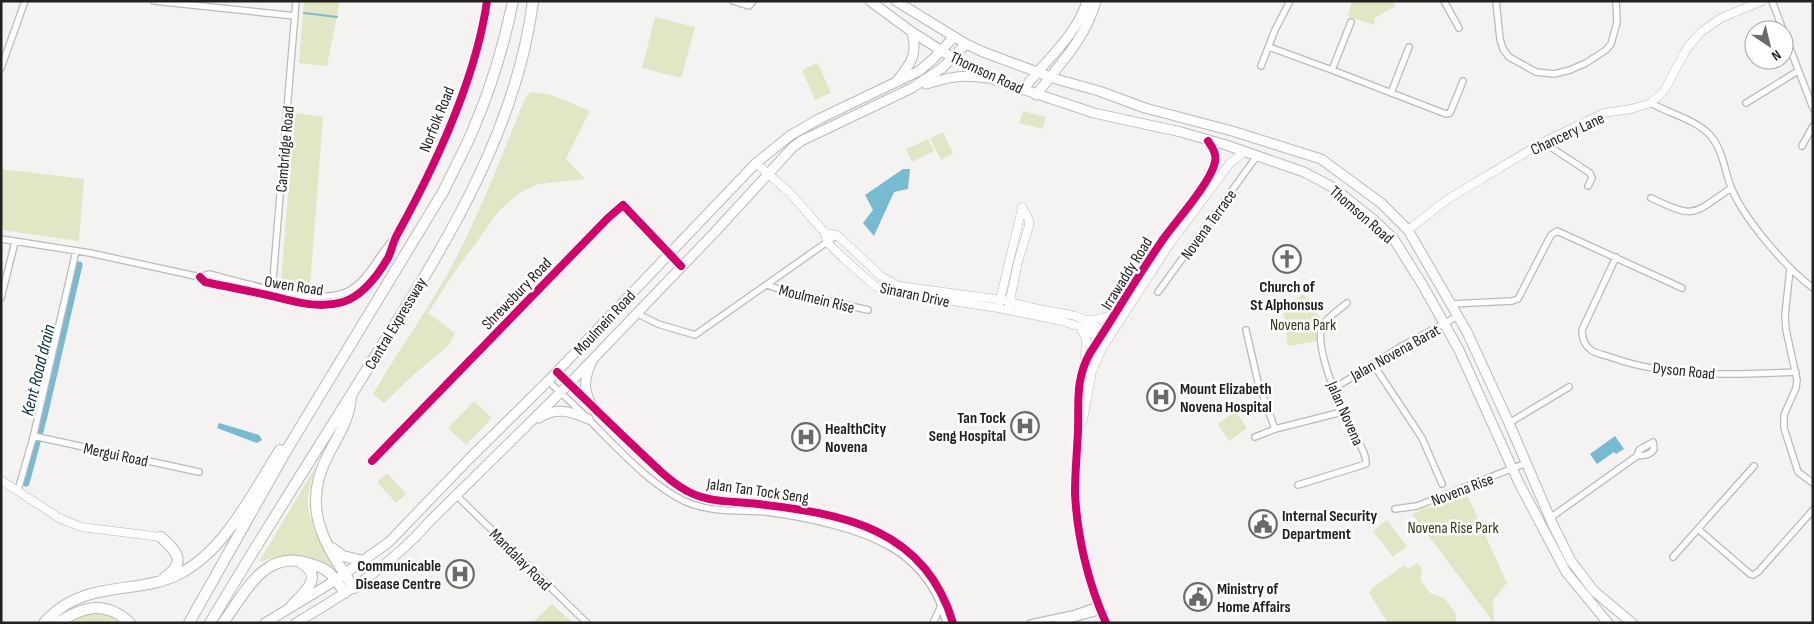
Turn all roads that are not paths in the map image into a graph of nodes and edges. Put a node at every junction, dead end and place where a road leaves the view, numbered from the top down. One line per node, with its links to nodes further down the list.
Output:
1 (25, 1): 33 (street)
2 (154, 1): 20 (street)
3 (296, 1): 20 (street, Cambridge Road)
4 (487, 1): 63 (street, Norfolk Road)
5 (513, 1): 105 (highway, Central Expressway)
6 (533, 1): 104 (highway, Central Expressway)
7 (733, 1): 18 (street)
8 (870, 1): 24 (main road, Thomson Road)
9 (1087, 1): 36 (main road)
10 (1096, 1): 37 (main road)
11 (1290, 1): 27 (street)
12 (1444, 1): 23 (street)
13 (1496, 1): 14 (street)
14 (1616, 1)
15 (1762, 1): 19 (street)
16 (1772, 1): 21 (street)
17 (903, 3): 25 (main road, Thomson Road)
18 (751, 4)
19 (1743, 4): 45 (street)
20 (295, 16): 75 (street, Cambridge Road)
21 (1779, 20)
22 (1351, 22): 34 (street)
23 (1459, 28)
24 (912, 32): 29 (main road, Thomson Road); 40 (main road)
25 (954, 37): 26 (main road, Thomson Road); 29 (main road, Moulmein Road)
26 (966, 44): 30 (main road, Moulmein Road); 36 (main road, Thomson Road)
27 (1268, 47): 32 (street); 34 (street)
28 (1408, 48): 43 (street)
29 (941, 51): 30 (main road, Thomson Road); 40 (main road, Moulmein Road)
30 (953, 58): 38 (main road, Thomson Road); 41 (main road, Moulmein Road)
31 (1794, 61): 35 (street)
32 (1261, 66)
33 (1, 68)
34 (1332, 70): 43 (street)
35 (1798, 71): 46 (street); 47 (street)
36 (1037, 72): 37 (main road, Thomson Road); 42 (main road)
37 (1050, 77): 44 (main road); 59 (main road, Thomson Road)
38 (995, 80): 41 (main road); 42 (main road, Thomson Road)
39 (1463, 81): 43 (street)
40 (895, 83): 54 (main road, Moulmein Road)
41 (912, 88): 55 (main road, Moulmein Road)
42 (1023, 90): 44 (main road, Thomson Road)
43 (1391, 93)
44 (1036, 95): 49 (main road, Thomson Road)
45 (1651, 103): 50 (street, Chancery Lane); 57 (street)
46 (1746, 103)
47 (1813, 108)
48 (1813, 126): 51 (street)
49 (1208, 141): 52 (main road, Thomson Road); 86 (street, Irrawaddy Road)
50 (1545, 141): 56 (street); 59 (street, Chancery Lane)
51 (1802, 146)
52 (1244, 152): 53 (main road, Thomson Road); 93 (street, Irrawaddy Road)
53 (1257, 156): 76 (street, Novena Terrace); 91 (main road, Thomson Road)
54 (756, 163): 55 (street, Sinaran Drive); 67 (main road, Moulmein Road)
55 (766, 175): 60 (street, Sinaran Drive); 69 (main road, Moulmein Road)
56 (1588, 186)
57 (1731, 188): 58 (street); 70 (street)
58 (1651, 198)
59 (1408, 230): 82 (main road, Thomson Road)
60 (824, 233): 61 (street); 65 (street, Sinaran Drive)
61 (837, 235): 65 (street, Moulmein Rise); 79 (street, Sinaran Drive)
62 (1, 240): 64 (street, Owen Road)
63 (394, 240): 75 (street, Owen Road); 77 (street, Owen Road)
64 (15, 242): 66 (street, Owen Road); 78 (street)
65 (827, 242): 72 (street, Moulmein Rise); 83 (street, Sinaran Drive)
66 (76, 252): 71 (street, Owen Road); 114 (street)
67 (669, 254): 69 (street, Shrewsbury Road); 97 (main road, Moulmein Road); 118 (street, Shrewsbury Road)
68 (1616, 258): 73 (street); 82 (street); 98 (street, Dyson Road)
69 (681, 266): 87 (main road, Moulmein Road)
70 (1790, 269): 74 (street); 98 (street)
71 (200, 277): 75 (street, Owen Road); 77 (street, Owen Road)
72 (767, 285): 84 (street, Moulmein Rise); 87 (street, Moulmein Rise)
73 (1682, 288)
74 (1813, 288)
75 (272, 289): 77 (street, Cambridge Road)
76 (1158, 292)
77 (272, 296)
78 (1, 298)
79 (1000, 299): 80 (street, Sinaran Drive); 80 (street); 83 (street)
80 (1010, 301): 85 (street); 89 (street, Sinaran Drive)
81 (1347, 303): 102 (street, Jalan Novena)
82 (1451, 304): 88 (main road, Thomson Road)
83 (998, 308): 85 (street, Sinaran Drive)
84 (868, 310)
85 (1008, 310): 90 (street, Sinaran Drive)
86 (1118, 311): 89 (street); 93 (street, Irrawaddy Road)
87 (636, 313): 94 (main road, Moulmein Road)
88 (1458, 316): 91 (street, Jalan Novena Barat); 109 (main road, Thomson Road)
89 (1087, 320): 93 (street, Sinaran Drive)
90 (1076, 324): 93 (street, Sinaran Drive); 95 (street)
91 (1445, 324): 96 (street, Jalan Novena Barat); 116 (main road, Thomson Road)
92 (1246, 330): 112 (street)
93 (1105, 337): 95 (street, Irrawaddy Road); 111 (street, Irrawaddy Road)
94 (594, 357): 100 (main road, Moulmein Road); 106 (main road)
95 (1085, 362): 111 (street, Irrawaddy Road)
96 (1372, 364): 102 (street, Jalan Novena Barat); 125 (street)
97 (557, 372): 99 (main road, Moulmein Road); 100 (street, Jalan Tan Tock Seng)
98 (1796, 372): 124 (street)
99 (548, 381): 103 (street, Jalan Tan Tock Seng); 137 (main road, Moulmein Road)
100 (569, 384): 103 (main road, Moulmein Road); 106 (street, Jalan Tan Tock Seng)
101 (1570, 387): 109 (street)
102 (1333, 389): 107 (street, Jalan Novena)
103 (560, 392): 108 (street, Jalan Tan Tock Seng); 110 (main road, Moulmein Road)
104 (352, 395): 134 (highway); 150 (highway, Central Expressway)
105 (316, 401): 139 (highway); 149 (highway, Central Expressway)
106 (594, 409): 157 (street, Jalan Tan Tock Seng)
107 (1342, 412): 112 (street); 126 (street, Jalan Novena)
108 (588, 419): 110 (main road); 143 (street, Jalan Tan Tock Seng)
109 (1509, 423): 115 (main road, Thomson Road)
110 (525, 427): 128 (main road, Moulmein Road)
111 (1078, 429): 144 (street, Irrawaddy Road)
112 (1275, 429): 113 (street)
113 (1255, 437)
114 (35, 438): 122 (street, Mergui Road); 127 (street)
115 (1520, 448): 116 (main road); 119 (main road, Thomson Road)
116 (1507, 454): 121 (main road, Thomson Road)
117 (1637, 456): 131 (street)
118 (372, 461)
119 (1526, 463): 121 (street, Novena Rise); 131 (main road, Thomson Road)
120 (1754, 466): 132 (street)
121 (1513, 469): 129 (street, Novena Rise); 145 (main road, Thomson Road)
122 (199, 472)
123 (1, 480): 127 (street)
124 (1813, 483)
125 (1442, 484)
126 (1298, 485)
127 (18, 490): 133 (street)
128 (456, 495): 140 (main road, Moulmein Road); 154 (street, Mandalay Road)
129 (1395, 509)
130 (1813, 510): 132 (street)
131 (1550, 518): 141 (main road, Thomson Road)
132 (1698, 529): 135 (street)
133 (161, 537): 139 (highway)
134 (327, 544): 137 (highway); 138 (highway)
135 (1673, 557)
136 (296, 560): 138 (highway); 142 (highway); 151 (highway)
137 (364, 561): 138 (main road, Moulmein Road)
138 (341, 577): 140 (highway); 142 (main road, Moulmein Road)
139 (158, 581): 146 (highway)
140 (350, 590): 153 (main road, Moulmein Road)
141 (1605, 600): 145 (main road); 161 (main road, Thomson Road)
142 (292, 605): 152 (main road, Moulmein Road)
143 (940, 606): 155 (street); 156 (street, Jalan Tan Tock Seng)
144 (1100, 608): 158 (street); 159 (street); 160 (street, Irrawaddy Road)
145 (1608, 622)
146 (44, 623)
147 (58, 623): 148 (highway)
148 (130, 623)
149 (189, 623)
150 (210, 623)
151 (223, 623)
152 (265, 623)
153 (296, 623)
154 (587, 623)
155 (934, 623)
156 (946, 623)
157 (953, 623)
158 (1030, 623)
159 (1057, 623)
160 (1106, 623)
161 (1632, 623)

